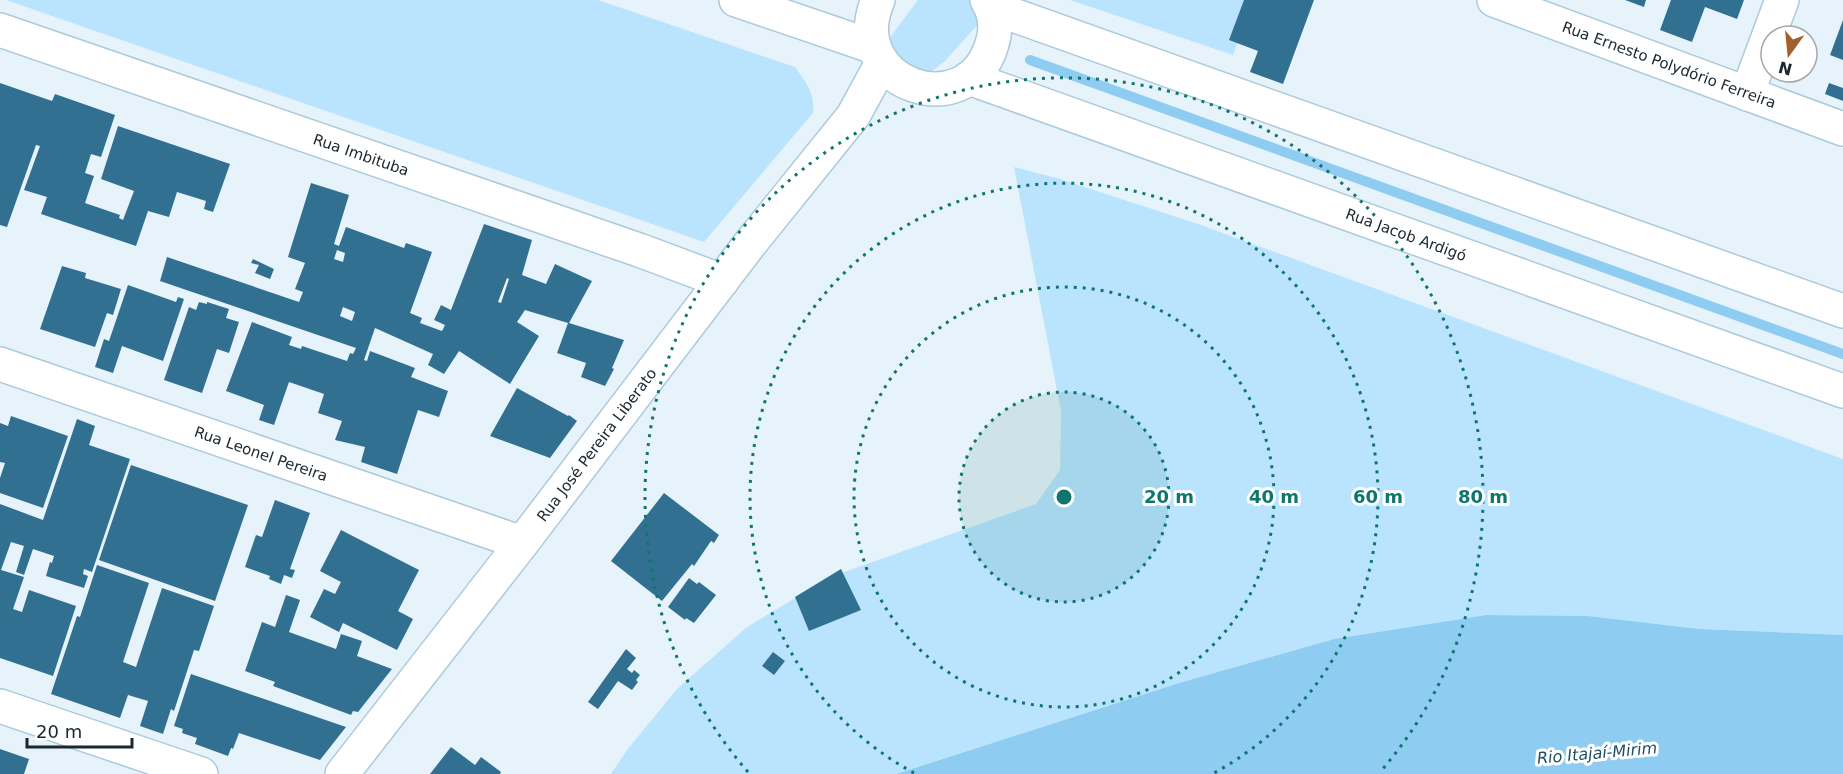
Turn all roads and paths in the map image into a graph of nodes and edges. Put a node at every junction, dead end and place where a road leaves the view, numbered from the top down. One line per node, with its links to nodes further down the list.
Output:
1 (736, 0): 7 (main road)
2 (878, 0): 7 (main road)
3 (1494, 0): 10 (main road, Rua Ernesto Polydório Ferreira)
4 (1782, 0): 10 (main road)
5 (989, 3): 8 (main road); 14 (main road)
6 (0, 30): 13 (main road, Rua Imbituba)
7 (878, 55): 9 (main road); 11 (main road, Rua José Pereira Liberato)
8 (969, 78): 9 (main road); 16 (main road, Rua Jacob Ardigó)
9 (916, 87): 11 (main road, Rua José Pereira Liberato)
10 (1747, 94): 12 (main road, Rua Ernesto Polydório Ferreira)
11 (853, 116): 13 (main road, Rua José Pereira Liberato)
12 (1843, 129)
13 (722, 281): 17 (main road, Rua José Pereira Liberato)
14 (1843, 311)
15 (0, 364): 17 (main road, Rua Leonel Pereira)
16 (1843, 391)
17 (522, 543): 20 (main road, Rua José Pereira Liberato)
18 (0, 705): 19 (main road)
19 (201, 774)
20 (342, 774)

